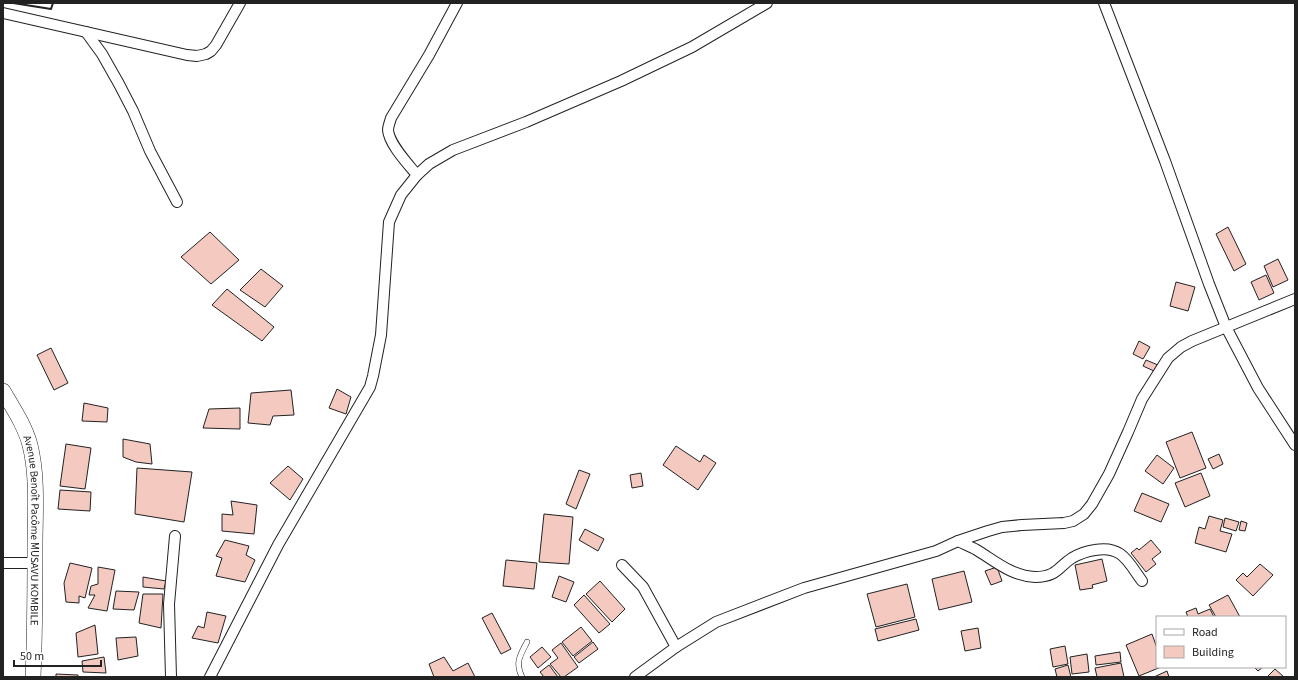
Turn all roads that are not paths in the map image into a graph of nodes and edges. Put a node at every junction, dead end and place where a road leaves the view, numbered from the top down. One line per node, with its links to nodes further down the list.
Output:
1 (240, 3): 6 (street)
2 (457, 3): 7 (street)
3 (767, 3): 7 (street)
4 (1104, 3): 10 (street)
5 (3, 13): 6 (street)
6 (86, 32): 8 (street)
7 (417, 174): 23 (street)
8 (177, 202)
9 (1295, 299): 10 (street)
10 (1226, 327): 12 (street); 14 (street)
11 (3, 390): 15 (main road, Avenue Benoît Pacôme MUSAVU KOMBILE)
12 (1295, 445)
13 (175, 536): 22 (street)
14 (958, 541): 18 (street); 20 (street)
15 (35, 562): 16 (street); 21 (main road, Avenue Benoît Pacôme MUSAVU KOMBILE)
16 (3, 563)
17 (622, 565): 20 (street)
18 (1142, 581)
19 (527, 642): 24 (lane)
20 (676, 647): 25 (street)
21 (33, 677)
22 (171, 677)
23 (210, 677)
24 (522, 677)
25 (635, 677)

